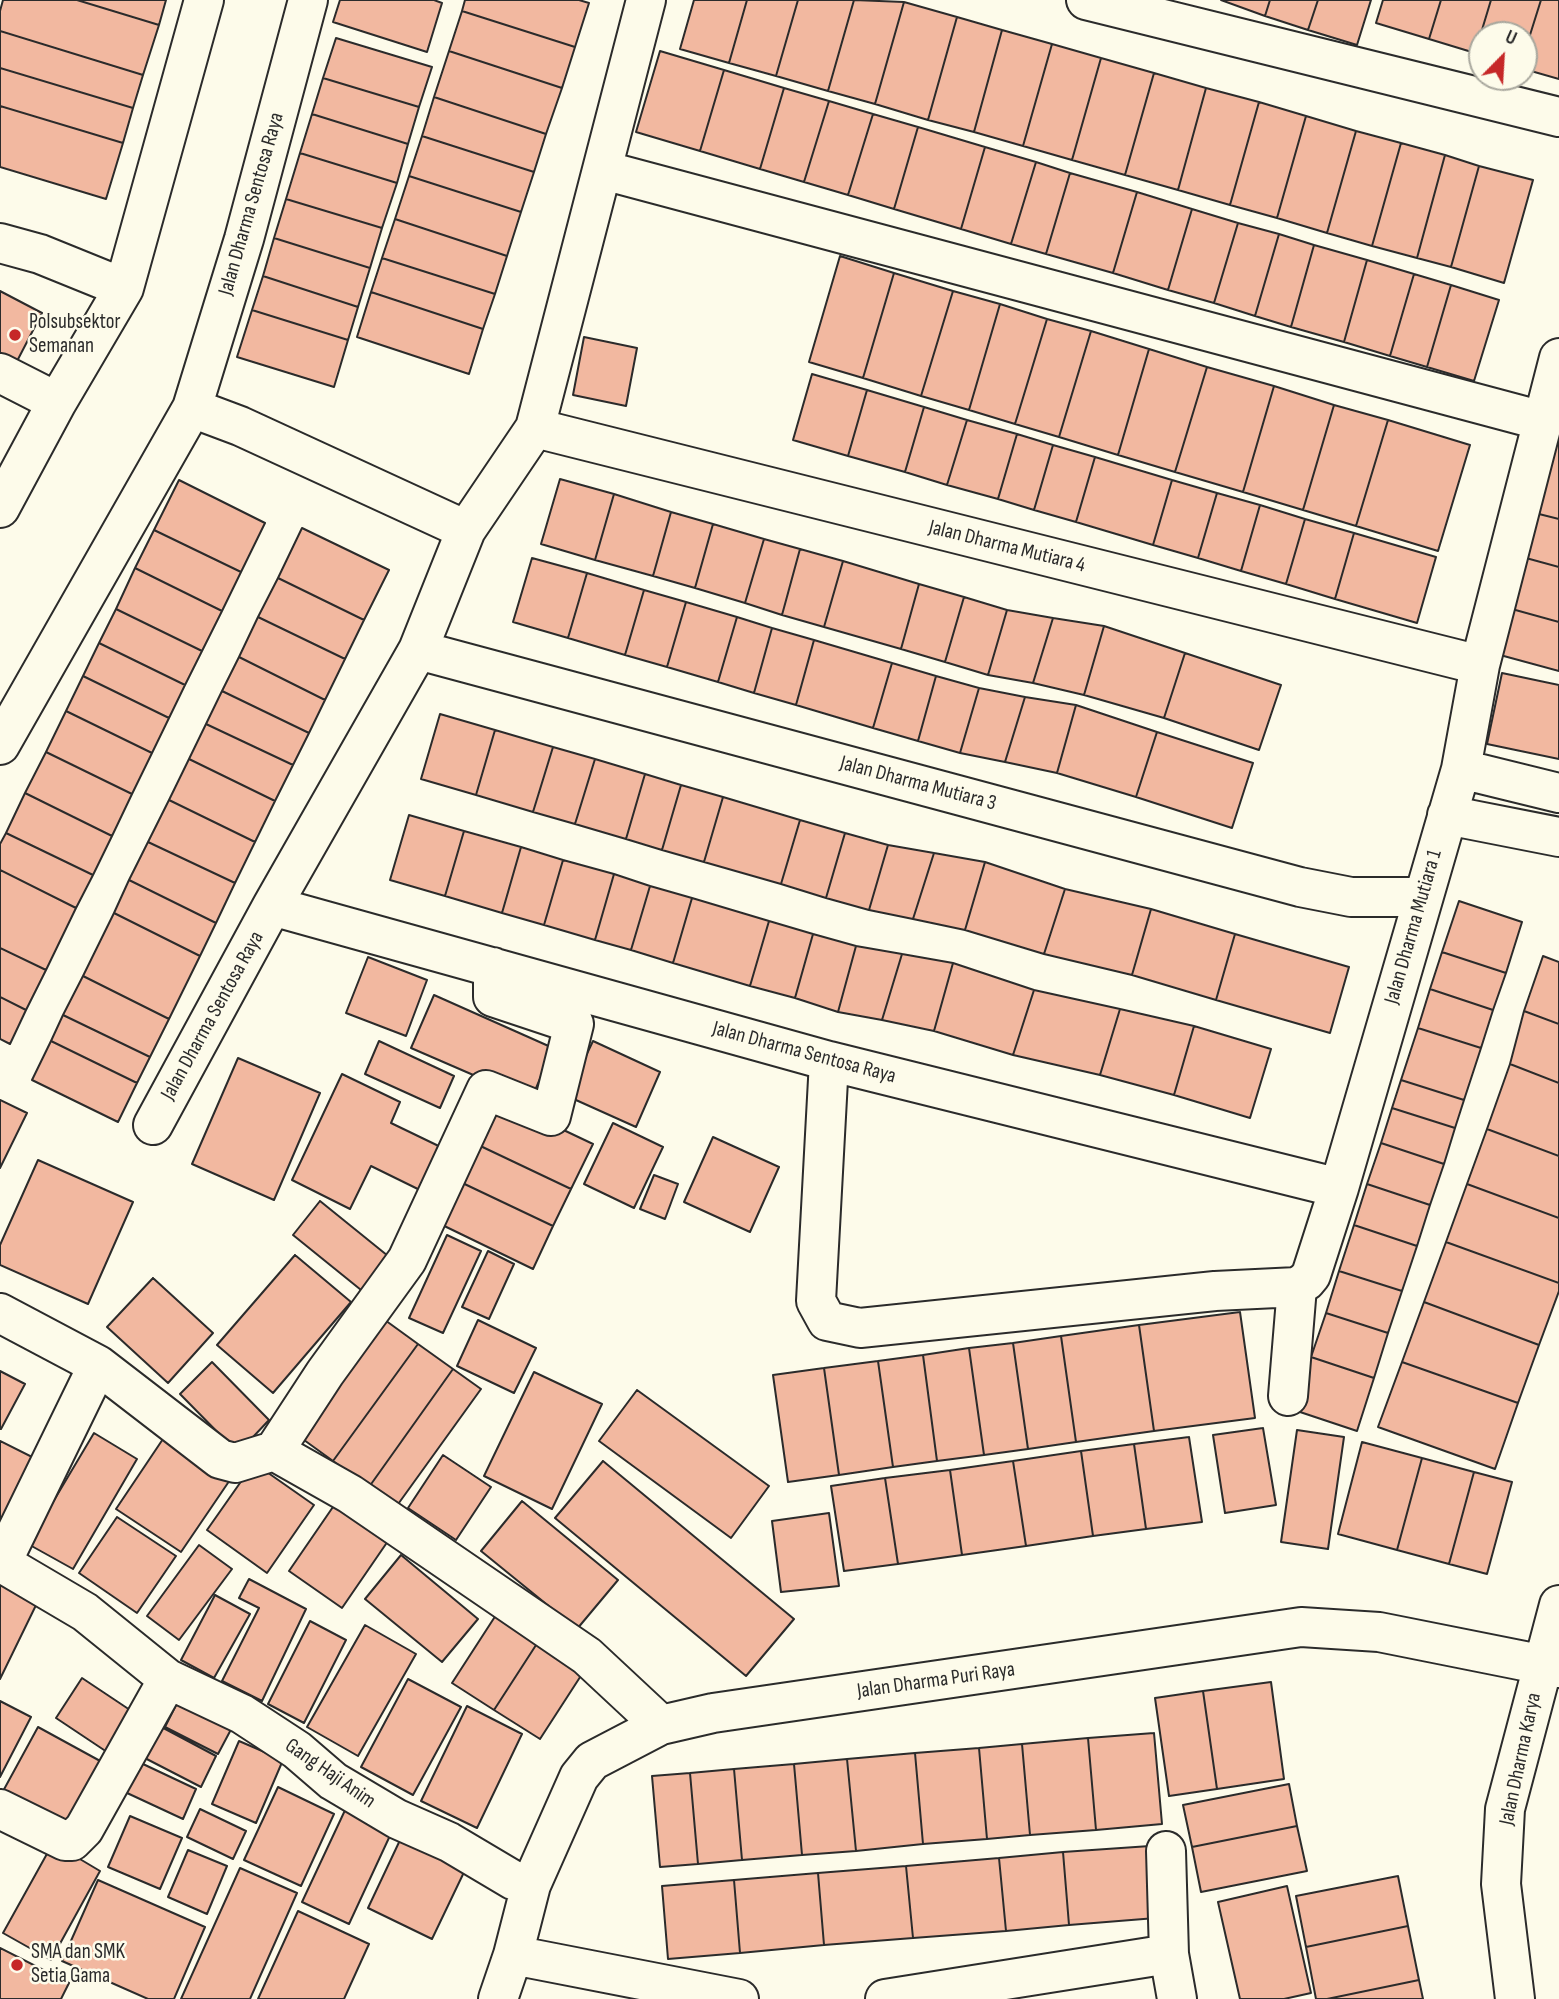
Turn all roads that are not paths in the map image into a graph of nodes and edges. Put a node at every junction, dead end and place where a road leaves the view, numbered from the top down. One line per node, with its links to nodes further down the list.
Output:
1 (204, 0): 8 (street)
2 (308, 0): 12 (street, Jalan Dharma Sentosa Raya)
3 (646, 0): 6 (street, Jalan Dharma Sentosa Raya)
4 (1086, 0): 5 (street)
5 (1559, 117)
6 (603, 170): 13 (street); 14 (street, Jalan Dharma Sentosa Raya)
7 (0, 243): 8 (street)
8 (124, 288): 11 (street)
9 (1559, 358): 13 (street, Jalan Dharma Mutiara 1)
10 (0, 373): 11 (street)
11 (57, 402): 15 (street)
12 (192, 408): 16 (street); 19 (street, Jalan Dharma Sentosa Raya)
13 (1543, 421): 18 (street, Jalan Dharma Mutiara 1)
14 (535, 428): 16 (street, Jalan Dharma Sentosa Raya); 18 (street, Jalan Dharma Mutiara 4)
15 (0, 508)
16 (466, 530): 17 (street, Jalan Dharma Sentosa Raya)
17 (418, 650): 24 (street, Jalan Dharma Mutiara 3); 25 (street, Jalan Dharma Sentosa Raya)
18 (1480, 665): 20 (street, Jalan Dharma Mutiara 1)
19 (0, 745)
20 (1461, 769): 21 (street); 22 (street, Jalan Dharma Mutiara 1)
21 (1559, 793)
22 (1447, 815): 23 (street); 24 (street, Jalan Dharma Mutiara 1)
23 (1559, 837)
24 (1422, 897): 29 (street, Jalan Dharma Mutiara 1)
25 (272, 906): 26 (street, Jalan Dharma Sentosa Raya); 28 (street, Jalan Dharma Sentosa Raya)
26 (493, 967): 27 (street, Jalan Dharma Sentosa Raya); 34 (street)
27 (829, 1061): 29 (street, Jalan Dharma Sentosa Raya); 30 (street)
28 (153, 1125)
29 (1339, 1188): 30 (street, Jalan Dharma Mutiara 1)
30 (1297, 1287): 33 (street)
31 (0, 1313): 32 (street)
32 (98, 1365): 34 (street); 35 (street, Gang Haji Anim)
33 (1288, 1396)
34 (274, 1451): 39 (street)
35 (1, 1562): 38 (street, Gang Haji Anim)
36 (1559, 1605): 37 (street, Jalan Dharma Karya)
37 (1551, 1666): 39 (street, Jalan Dharma Puri Raya); 49 (street, Jalan Dharma Karya)
38 (168, 1679): 40 (street); 42 (street, Gang Haji Anim)
39 (661, 1725): 42 (street, Jalan Dharma Puri Raya)
40 (0, 1809)
41 (1166, 1851): 43 (street)
42 (531, 1885): 44 (street, Jalan Dharma Puri Raya)
43 (1169, 1954): 47 (street); 48 (street)
44 (513, 1955): 45 (street, Jalan Dharma Puri Raya); 46 (street)
45 (498, 1999)
46 (739, 1999)
47 (885, 1999)
48 (1177, 1999)
49 (1515, 1999)

